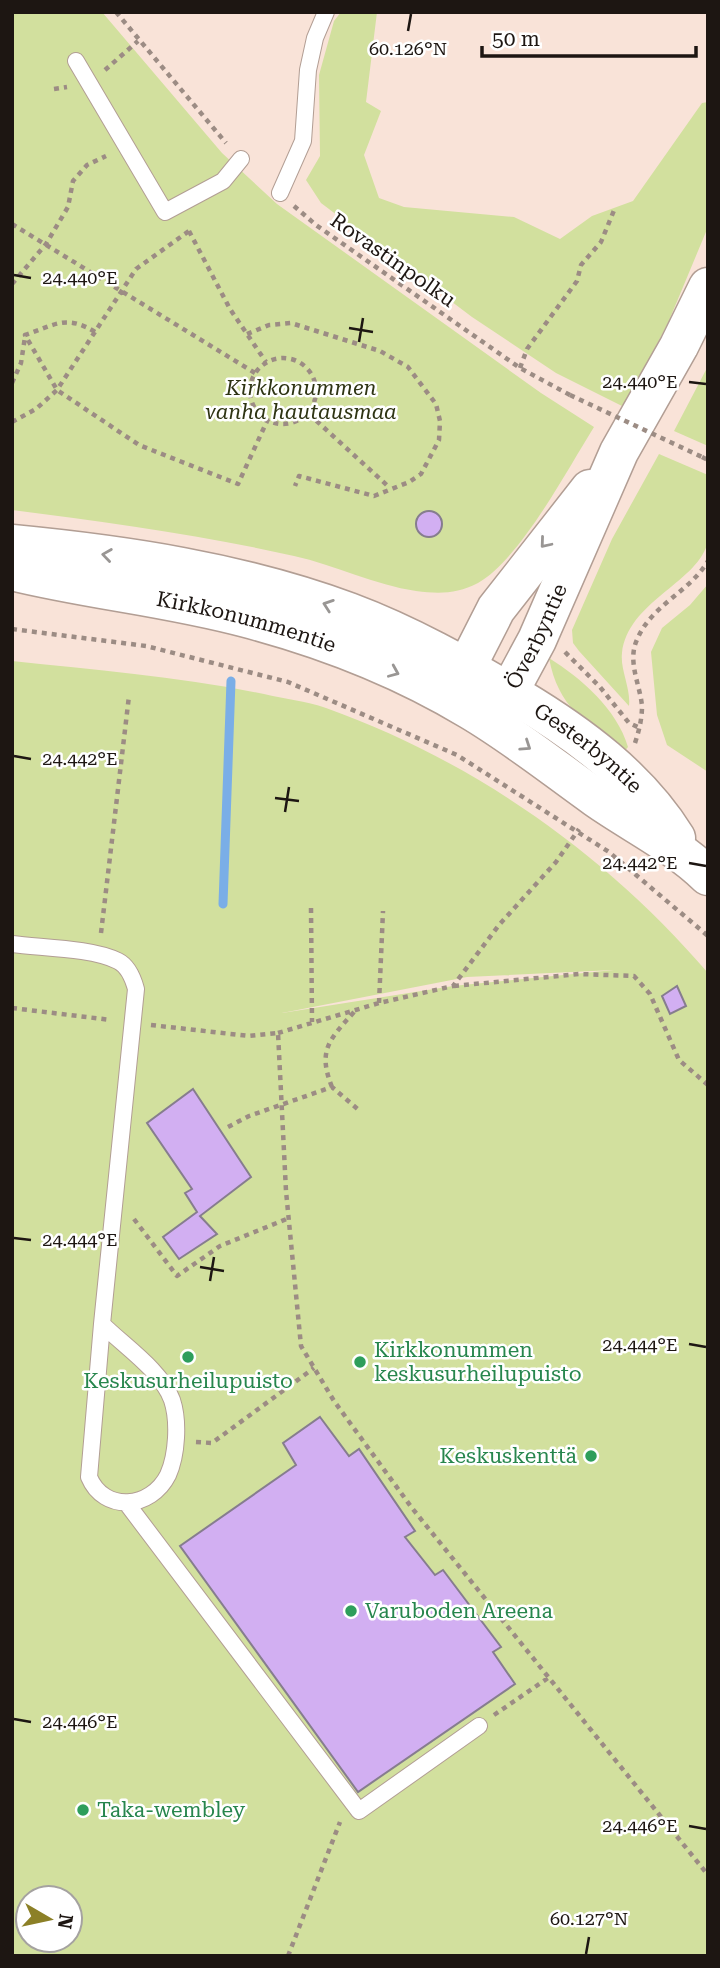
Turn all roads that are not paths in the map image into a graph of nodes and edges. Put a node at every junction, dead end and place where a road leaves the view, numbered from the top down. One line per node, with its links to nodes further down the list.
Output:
1 (326, 12): 4 (lane)
2 (76, 61): 3 (lane)
3 (241, 159)
4 (280, 193)
5 (708, 286): 6 (street, Överbyntie)
6 (636, 447): 9 (street, Överbyntie, one-way to 9); 10 (street, Överbyntie)
7 (12, 544): 9 (street, Kirkkonummentie, one-way to 7)
8 (12, 571): 11 (street, Kirkkonummentie, one-way to 11)
9 (466, 668): 10 (street, Gesterbyntie); 11 (street, Överbyntie)
10 (509, 692): 11 (street, Överbyntie); 12 (street, Gesterbyntie)
11 (469, 709): 12 (street, Gesterbyntie, one-way to 12)
12 (697, 866)
13 (12, 944): 14 (lane)
14 (102, 1324): 15 (lane); 15 (lane)
15 (128, 1505): 16 (lane)
16 (479, 1726)

